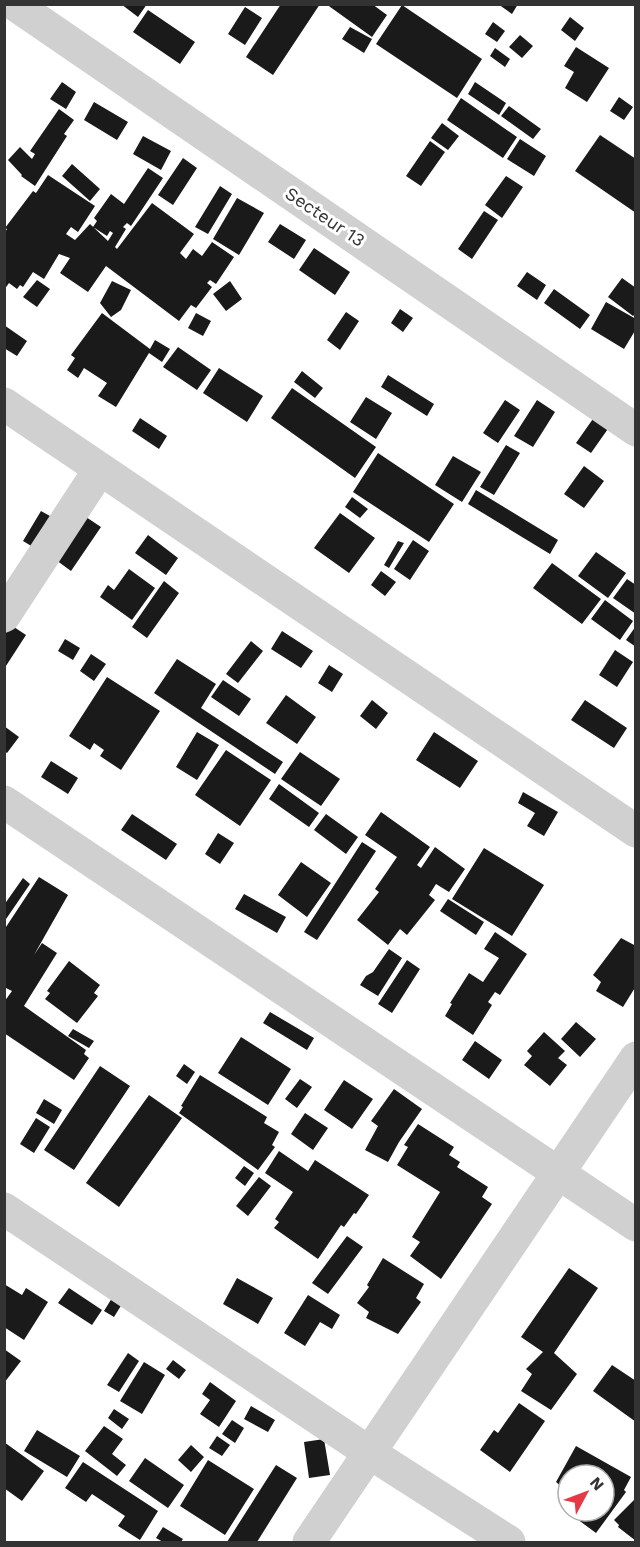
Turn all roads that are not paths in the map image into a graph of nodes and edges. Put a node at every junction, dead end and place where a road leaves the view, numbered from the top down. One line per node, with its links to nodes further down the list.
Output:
1 (14, 4): 3 (street, Secteur 13)
2 (4, 404): 4 (street)
3 (636, 430)
4 (100, 469): 5 (street); 7 (street)
5 (4, 616)
6 (4, 802): 9 (street)
7 (636, 831)
8 (636, 1058): 9 (street)
9 (559, 1174): 11 (street); 12 (street)
10 (4, 1209): 12 (street)
11 (636, 1225)
12 (370, 1453): 13 (street); 14 (street)
13 (309, 1542)
14 (509, 1542)

